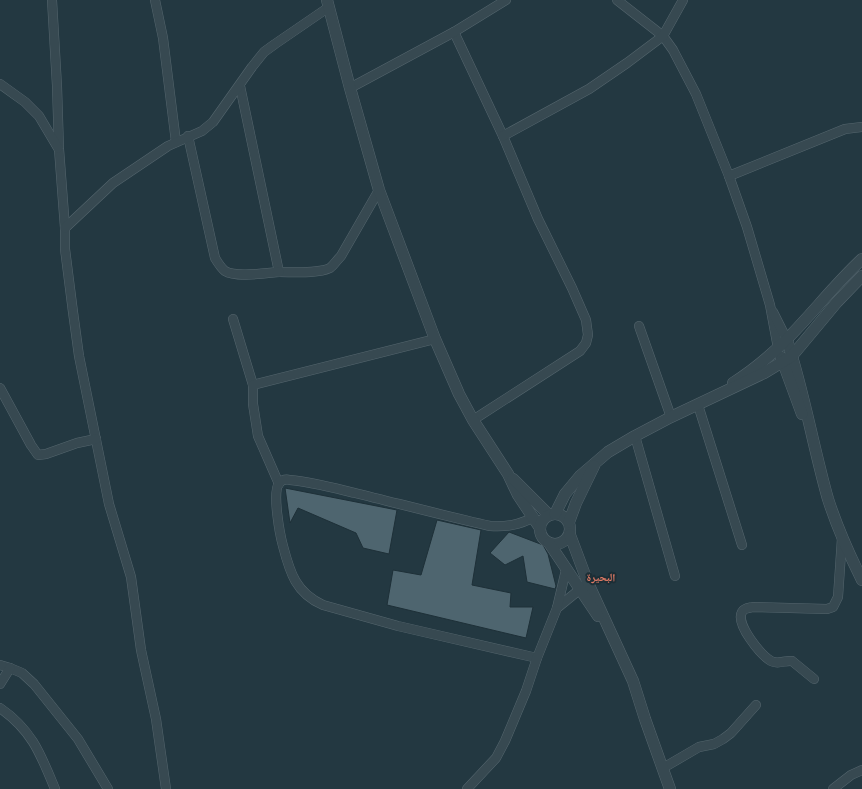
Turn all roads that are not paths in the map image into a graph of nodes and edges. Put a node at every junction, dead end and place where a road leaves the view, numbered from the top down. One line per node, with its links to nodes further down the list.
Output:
1 (52, 0): 16 (street)
2 (155, 0): 15 (street)
3 (506, 0): 7 (street)
4 (617, 0): 8 (street)
5 (684, 0): 8 (street)
6 (328, 4): 10 (street); 11 (street)
7 (454, 32): 11 (street); 14 (street)
8 (662, 36): 14 (street); 17 (street)
9 (0, 84): 16 (street)
10 (240, 86): 13 (street); 21 (street)
11 (350, 88): 18 (street)
12 (862, 127): 17 (street)
13 (188, 136): 15 (street); 21 (street)
14 (503, 136): 36 (street)
15 (176, 142): 19 (street)
16 (59, 150): 19 (street)
17 (729, 176): 23 (street)
18 (379, 190): 21 (street); 26 (street)
19 (66, 228): 39 (street)
20 (862, 259): 27 (street)
21 (279, 272)
22 (861, 279): 29 (street)
23 (770, 305): 27 (street); 28 (street)
24 (233, 319): 31 (street)
25 (639, 326): 35 (street)
26 (435, 339): 31 (street); 36 (street)
27 (787, 340): 28 (street); 29 (street)
28 (778, 348): 30 (street); 33 (street)
29 (792, 356): 30 (street); 37 (street)
30 (783, 363): 33 (street); 37 (street)
31 (253, 385): 42 (street)
32 (0, 388): 39 (street)
33 (717, 395): 34 (street)
34 (698, 405): 35 (street); 50 (street)
35 (671, 417): 38 (street)
36 (473, 420): 41 (street)
37 (810, 430): 48 (street)
38 (636, 436): 40 (street); 52 (street)
39 (96, 438): 67 (street)
40 (595, 464): 43 (street); 45 (street)
41 (508, 474): 43 (street); 44 (street)
42 (279, 484): 44 (street); 56 (street)
43 (552, 514): 45 (street); 46 (street)
44 (534, 517): 46 (street)
45 (569, 522): 47 (street)
46 (540, 528): 49 (street)
47 (570, 535): 49 (street); 54 (street)
48 (842, 538): 53 (street); 59 (street)
49 (549, 543): 51 (street)
50 (742, 545)
51 (566, 570): 54 (street); 55 (street)
52 (675, 576)
53 (862, 580)
54 (584, 586): 55 (street); 63 (street)
55 (558, 608): 56 (street)
56 (537, 658): 68 (street)
57 (0, 665): 58 (street)
58 (10, 668): 60 (street); 66 (street)
59 (814, 679)
60 (0, 684)
61 (756, 705): 63 (street)
62 (0, 708): 65 (street)
63 (662, 768): 69 (street)
64 (862, 770): 70 (street)
65 (55, 789)
66 (108, 789)
67 (166, 789)
68 (467, 789)
69 (670, 789)
70 (833, 789)

